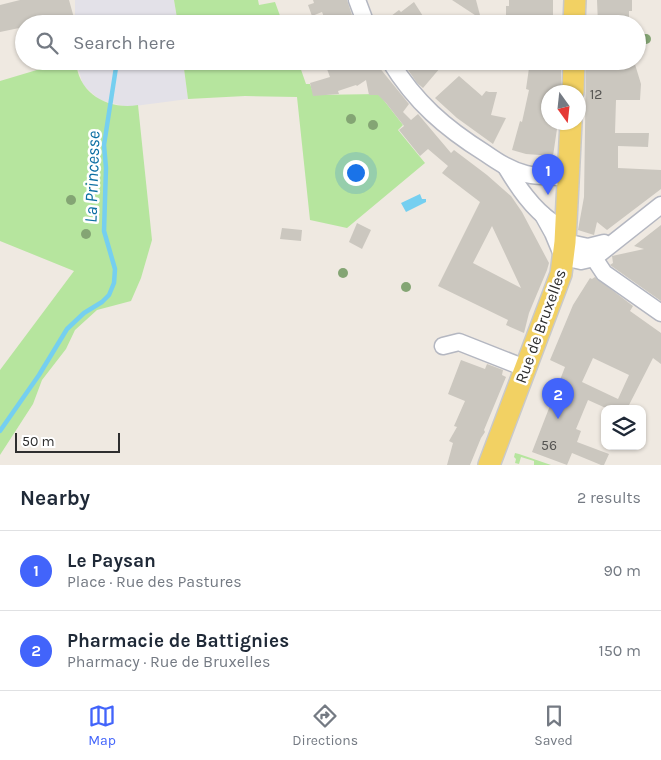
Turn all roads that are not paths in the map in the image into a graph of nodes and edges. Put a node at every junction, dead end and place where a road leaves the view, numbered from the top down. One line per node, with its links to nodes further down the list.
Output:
1 (357, 0): 2 (street)
2 (363, 15)
3 (396, 70): 7 (street)
4 (574, 70): 5 (main road)
5 (573, 85)
6 (571, 130): 8 (main road, Rue de Bruxelles)
7 (506, 167): 8 (street); 10 (street)
8 (568, 178): 11 (main road, Rue de Bruxelles)
9 (661, 205): 12 (street)
10 (543, 215): 11 (street); 11 (street)
11 (564, 243): 12 (street); 15 (main road, Rue de Bruxelles)
12 (594, 252): 13 (street)
13 (661, 313)
14 (444, 346): 15 (street)
15 (525, 368): 16 (main road, Rue de Bruxelles)
16 (489, 465)

